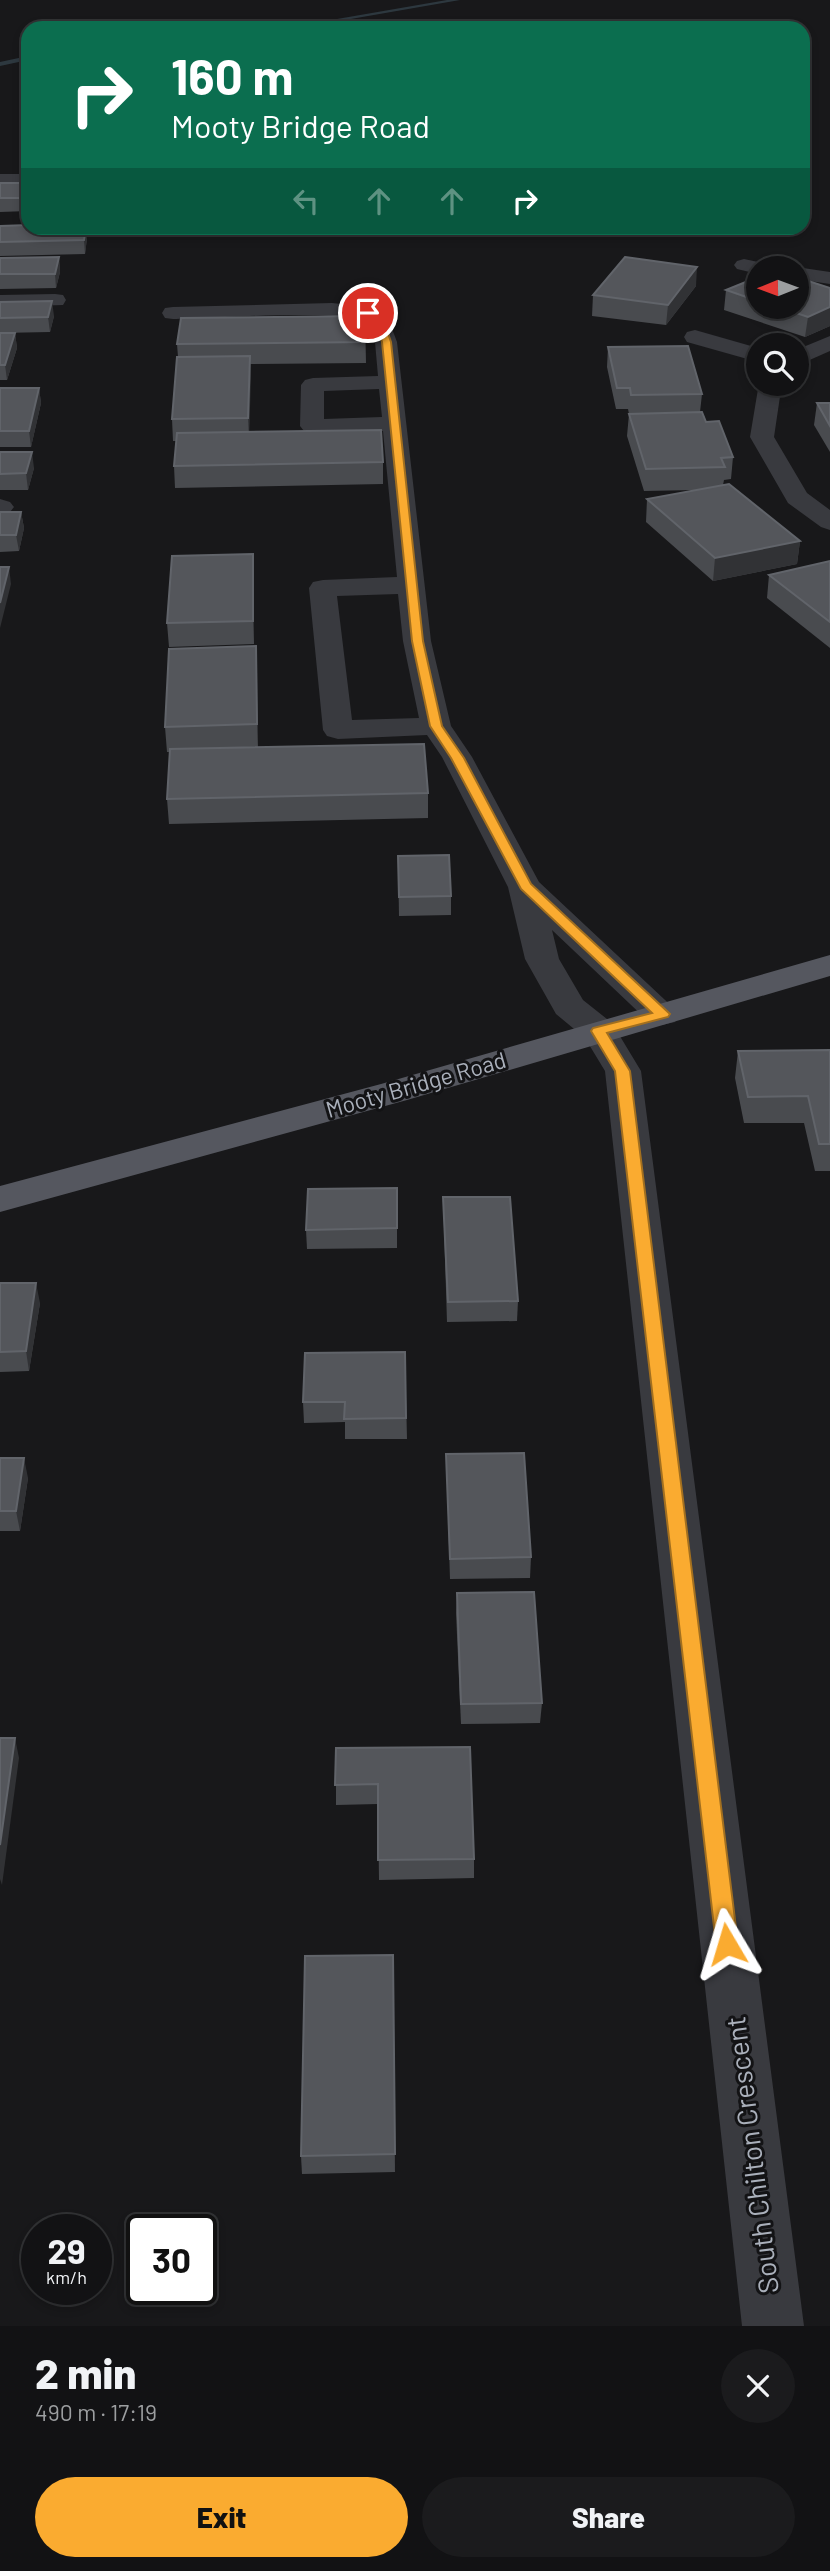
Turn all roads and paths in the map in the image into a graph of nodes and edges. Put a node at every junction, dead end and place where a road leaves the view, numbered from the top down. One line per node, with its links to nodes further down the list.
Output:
1 (0, 180): 2 (street)
2 (21, 180)
3 (809, 275): 4 (street)
4 (830, 278)
5 (55, 300): 6 (street)
6 (0, 302)
7 (173, 313): 12 (street)
8 (695, 337): 10 (street)
9 (830, 343): 11 (street)
10 (746, 352)
11 (809, 353)
12 (391, 383): 14 (street); 14 (street)
13 (769, 396): 15 (street)
14 (395, 424): 16 (street)
15 (830, 522)
16 (412, 585): 17 (street); 17 (street)
17 (436, 726): 18 (street)
18 (525, 887): 20 (street); 21 (street, South Chilton Crescent)
19 (830, 965): 20 (main road, Mooty Bridge Road)
20 (663, 1014): 21 (main road, Mooty Bridge Road)
21 (598, 1031): 22 (main road, Mooty Bridge Road); 23 (street, South Chilton Crescent)
22 (0, 1199)
23 (773, 2326)

